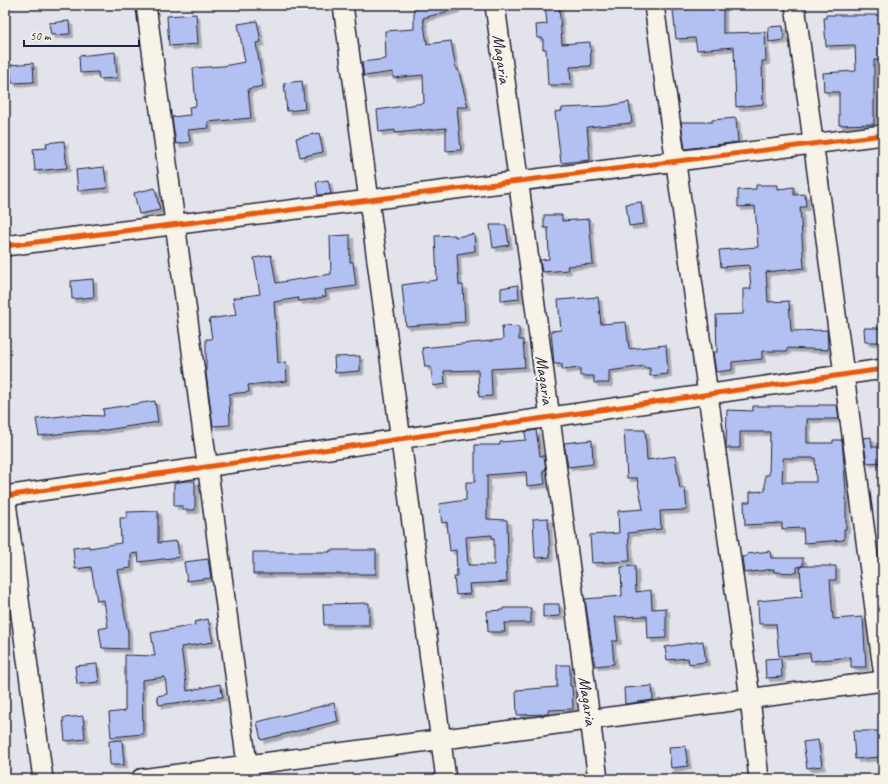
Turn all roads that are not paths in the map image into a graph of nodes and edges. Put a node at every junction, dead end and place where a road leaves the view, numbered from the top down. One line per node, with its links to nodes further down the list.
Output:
1 (146, 5): 11 (street)
2 (344, 5): 10 (street)
3 (495, 5): 9 (street, Magaria)
4 (654, 5): 8 (street)
5 (795, 5): 7 (street)
6 (883, 135): 7 (street)
7 (813, 144): 8 (street); 14 (street)
8 (676, 161): 9 (street); 15 (street)
9 (518, 181): 10 (street); 16 (street, Magaria)
10 (369, 200): 11 (street); 17 (street)
11 (176, 224): 12 (street); 18 (street)
12 (5, 246)
13 (883, 368): 14 (street)
14 (844, 374): 15 (street); 20 (street)
15 (708, 394): 16 (street); 22 (street)
16 (550, 417): 17 (street); 23 (street, Magaria)
17 (401, 438): 18 (street); 24 (street)
18 (208, 466): 19 (street); 25 (street)
19 (5, 496): 26 (street)
20 (883, 669)
21 (883, 681): 22 (street)
22 (750, 698): 23 (street); 30 (street)
23 (590, 719): 24 (street); 29 (street, Magaria)
24 (441, 739): 25 (street); 28 (street)
25 (248, 772): 27 (street)
26 (43, 779)
27 (141, 779)
28 (446, 779)
29 (598, 779)
30 (759, 779)

